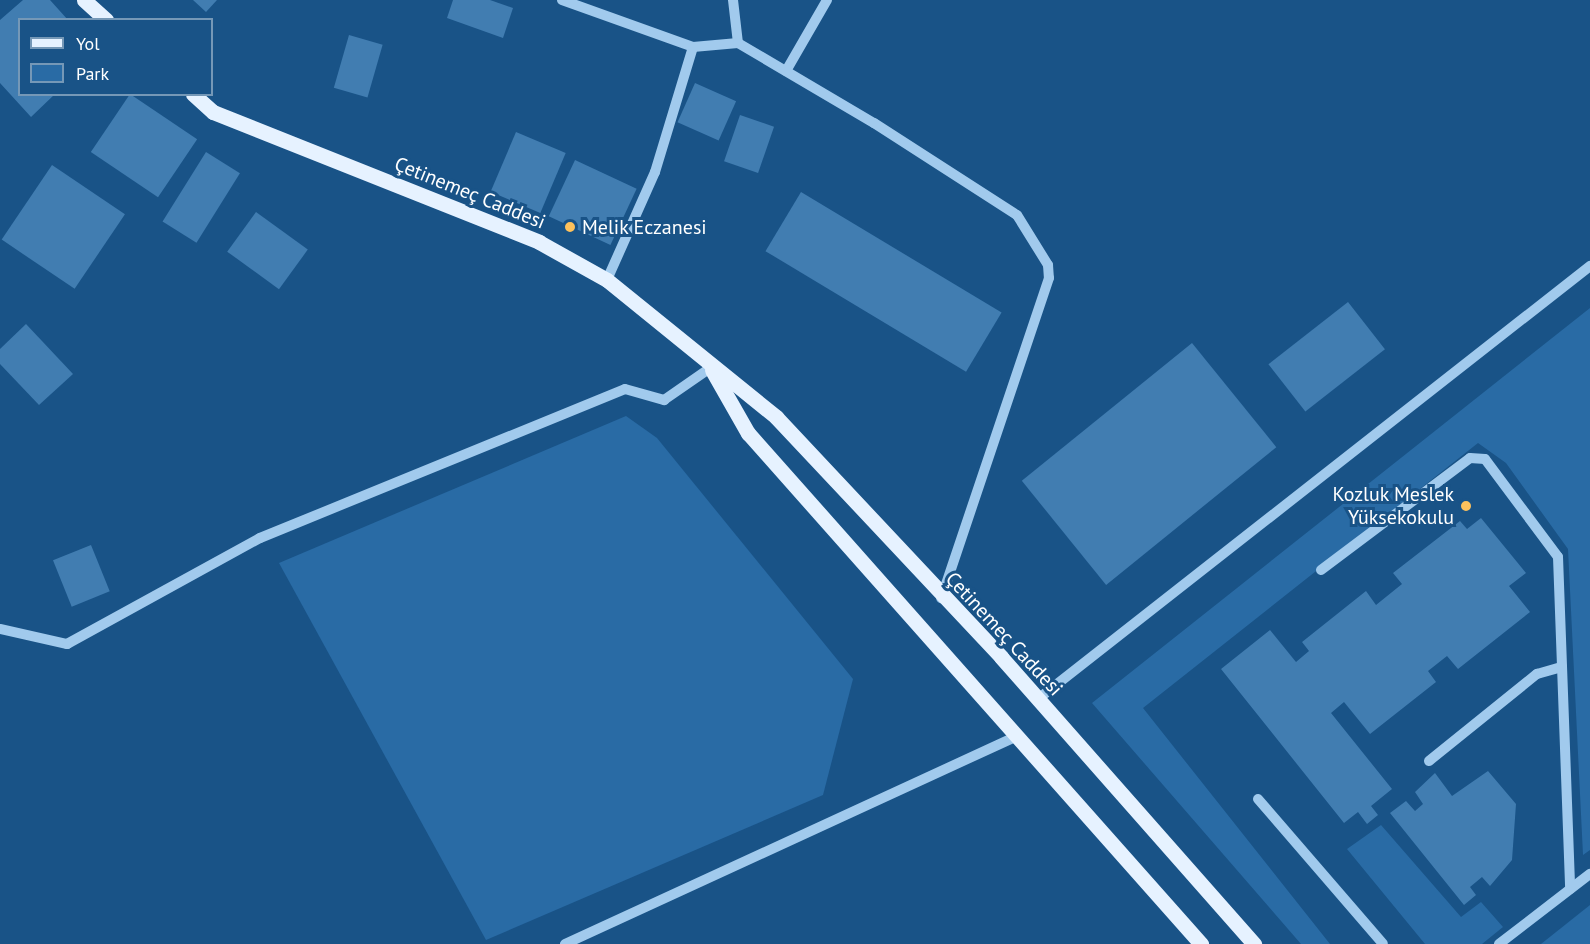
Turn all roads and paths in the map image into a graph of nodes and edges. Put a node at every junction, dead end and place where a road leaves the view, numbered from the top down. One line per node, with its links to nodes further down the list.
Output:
1 (84, 0): 5 (main road)
2 (562, 0): 7 (street)
3 (733, 0): 6 (street)
4 (827, 0): 8 (street)
5 (104, 18)
6 (738, 43): 7 (street); 8 (street)
7 (693, 47): 11 (street)
8 (786, 71): 14 (street)
9 (195, 96): 11 (main road, Çetinemeç Caddesi)
10 (1590, 266): 17 (street)
11 (607, 280): 12 (main road, Çetinemeç Caddesi)
12 (710, 368): 14 (main road, Çetinemeç Caddesi); 15 (street); 18 (main road, Çetinemeç Caddesi)
13 (1321, 570): 16 (street)
14 (941, 598): 17 (main road, Çetinemeç Caddesi)
15 (0, 629)
16 (1562, 667): 19 (street); 22 (street)
17 (1038, 699): 25 (main road, Çetinemeç Caddesi)
18 (1017, 736): 23 (street); 24 (main road, Çetinemeç Caddesi)
19 (1429, 761)
20 (1258, 799): 26 (street)
21 (1590, 874): 22 (street)
22 (1570, 889): 27 (street)
23 (565, 944)
24 (1201, 944)
25 (1254, 944)
26 (1383, 944)
27 (1499, 944)

